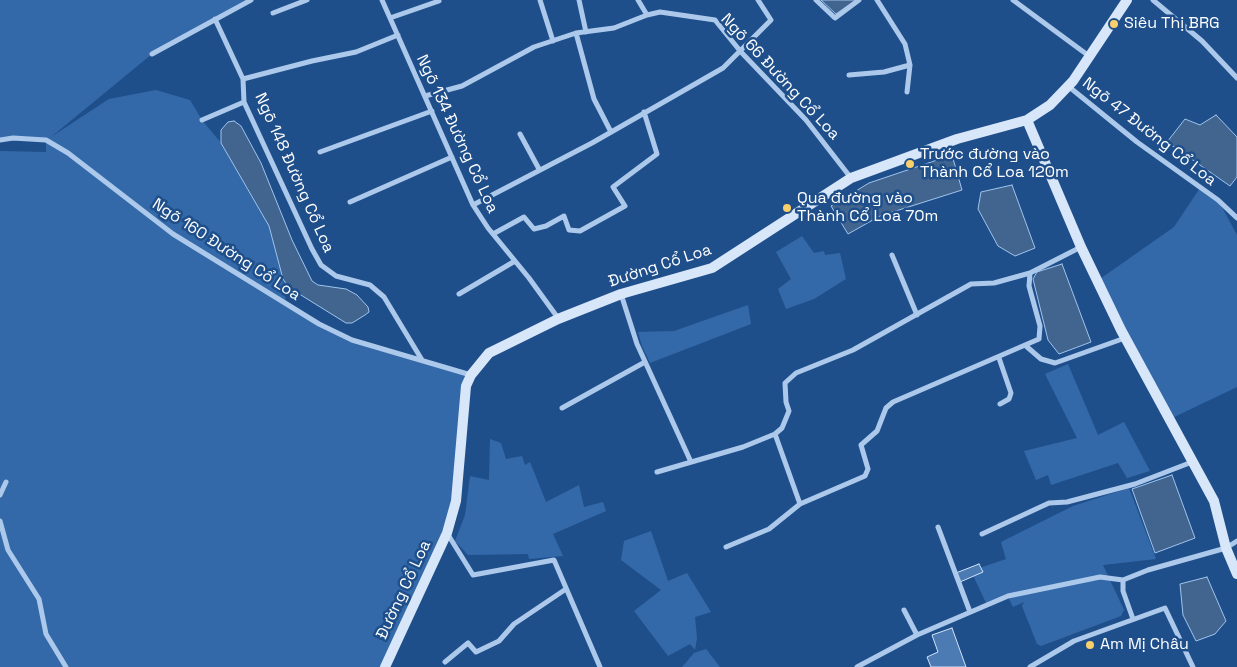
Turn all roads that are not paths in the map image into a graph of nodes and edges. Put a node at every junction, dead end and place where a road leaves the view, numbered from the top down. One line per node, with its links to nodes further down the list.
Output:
1 (251, 0): 18 (street)
2 (307, 0): 15 (street)
3 (382, 0): 17 (street, Ngõ 134 Đường Cổ Loa)
4 (540, 0): 22 (street)
5 (579, 0): 19 (street)
6 (638, 0): 16 (street)
7 (758, 0): 23 (street)
8 (816, 0): 9 (street)
9 (860, 0)
10 (877, 0): 26 (street)
11 (1013, 0): 25 (street)
12 (1128, 0): 25 (street, Đường Cổ Loa)
13 (1153, 0): 28 (street)
14 (439, 1): 17 (street)
15 (273, 13)
16 (647, 15): 19 (street, Ngõ 66 Đường Cổ Loa); 23 (street, Ngõ 66 Đường Cổ Loa)
17 (390, 18): 21 (street, Ngõ 134 Đường Cổ Loa)
18 (215, 19): 24 (street); 29 (street, Ngõ 148 Đường Cổ Loa)
19 (586, 32): 20 (street, Ngõ 66 Đường Cổ Loa)
20 (576, 33): 22 (street, Ngõ 66 Đường Cổ Loa); 38 (street)
21 (398, 35): 29 (street); 32 (street, Ngõ 134 Đường Cổ Loa)
22 (553, 41): 32 (street, Ngõ 66 Đường Cổ Loa)
23 (741, 52): 35 (street); 44 (street, Ngõ 66 Đường Cổ Loa)
24 (152, 54)
25 (1090, 56): 30 (street, Đường Cổ Loa)
26 (910, 65): 27 (street); 31 (street)
27 (849, 76)
28 (1237, 78)
29 (243, 79): 33 (street, Ngõ 148 Đường Cổ Loa)
30 (1068, 86): 37 (street, Đường Cổ Loa); 47 (street, Ngõ 47 Đường Cổ Loa)
31 (907, 92)
32 (425, 96): 34 (street, Ngõ 134 Đường Cổ Loa)
33 (244, 102): 36 (street); 60 (street, Ngõ 148 Đường Cổ Loa)
34 (432, 111): 41 (street); 42 (street, Ngõ 134 Đường Cổ Loa)
35 (644, 112): 38 (street); 48 (street)
36 (202, 120)
37 (1027, 120): 44 (street, Đường Cổ Loa); 49 (street)
38 (611, 132): 43 (street)
39 (520, 134): 43 (street)
40 (0, 140): 60 (street, Ngõ 160 Đường Cổ Loa)
41 (320, 152)
42 (452, 157): 45 (street); 46 (street, Ngõ 134 Đường Cổ Loa)
43 (539, 169): 46 (street)
44 (851, 178): 54 (street, Đường Cổ Loa)
45 (350, 202)
46 (473, 205): 48 (street, Ngõ 134 Đường Cổ Loa)
47 (1237, 218)
48 (493, 234): 51 (street, Ngõ 134 Đường Cổ Loa)
49 (1081, 247): 52 (street); 57 (street)
50 (892, 256): 55 (street)
51 (515, 261): 53 (street); 56 (street, Ngõ 134 Đường Cổ Loa)
52 (1030, 273): 55 (street); 58 (street)
53 (459, 294)
54 (621, 294): 56 (street, Đường Cổ Loa); 61 (street)
55 (917, 315): 65 (street)
56 (558, 319): 62 (street, Đường Cổ Loa)
57 (1125, 338): 58 (street); 67 (street)
58 (1026, 346): 59 (street)
59 (999, 358): 63 (street); 71 (street)
60 (422, 361): 62 (street)
61 (645, 362): 64 (street); 66 (street)
62 (471, 375): 74 (street, Đường Cổ Loa)
63 (1000, 404)
64 (562, 408)
65 (774, 434): 66 (street); 71 (street)
66 (691, 462): 68 (street)
67 (1193, 462): 75 (street); 78 (street)
68 (657, 472)
69 (6, 482): 70 (street)
70 (0, 495)
71 (800, 504): 77 (street)
72 (0, 521): 87 (street)
73 (938, 527): 83 (street)
74 (447, 533): 81 (street); 88 (street, Đường Cổ Loa)
75 (982, 534)
76 (1237, 541): 78 (street)
77 (726, 547)
78 (1226, 548): 79 (street); 80 (street)
79 (1237, 574)
80 (1123, 580): 83 (street); 84 (street)
81 (566, 589): 86 (street); 89 (street)
82 (904, 610): 85 (street)
83 (970, 612): 85 (street)
84 (1133, 619): 91 (street); 92 (street)
85 (917, 635): 90 (street)
86 (445, 662)
87 (66, 667)
88 (385, 667)
89 (600, 667)
90 (857, 667)
91 (1030, 667)
92 (1192, 667)

